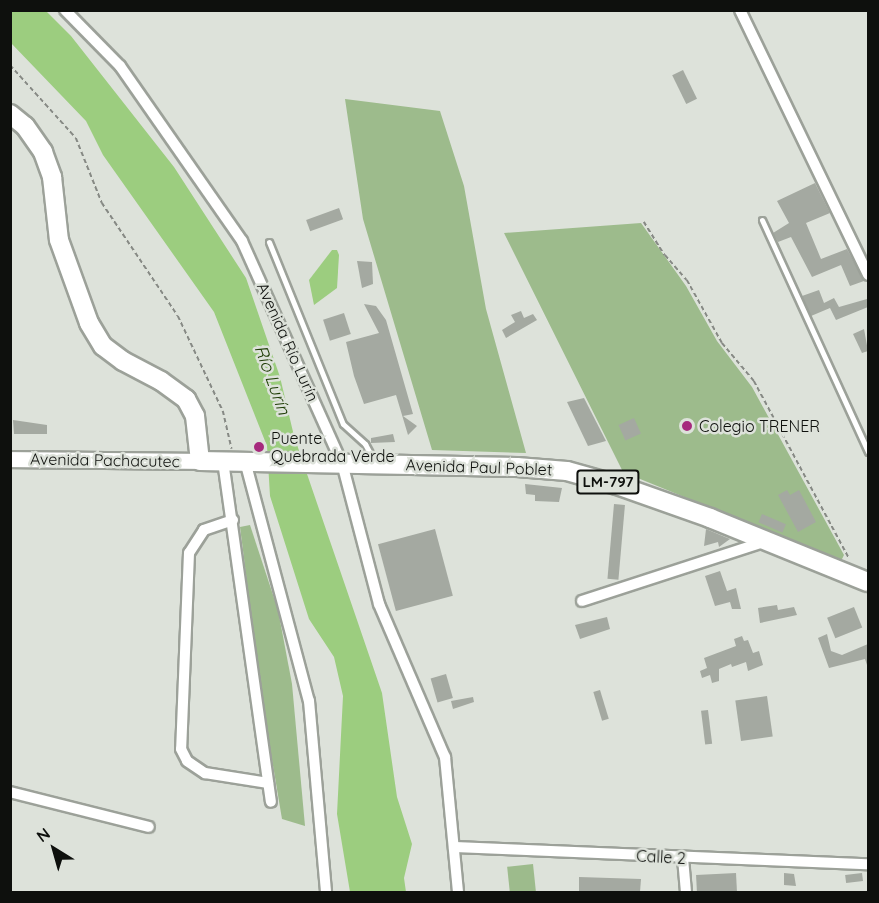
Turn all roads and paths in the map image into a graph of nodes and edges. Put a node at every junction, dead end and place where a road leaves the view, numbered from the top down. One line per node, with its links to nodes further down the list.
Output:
1 (65, 10): 13 (street, Avenida Río Lurín)
2 (740, 10): 8 (street)
3 (10, 65): 12 (path)
4 (10, 114): 11 (main road)
5 (762, 220): 9 (lane)
6 (644, 222): 17 (path)
7 (269, 242): 14 (lane)
8 (868, 275)
9 (868, 452)
10 (10, 459): 11 (main road, Avenida Pachacutec / LM-797)
11 (200, 461): 12 (main road, Avenida Paul Poblet / LM-797)
12 (239, 461): 13 (main road, Avenida Paul Poblet / LM-797); 15 (street); 26 (street)
13 (337, 463): 14 (main road, Avenida Paul Poblet / LM-797); 23 (street, Avenida Río Lurín)
14 (376, 464): 16 (main road, Avenida Paul Poblet / LM-797)
15 (233, 520): 19 (street); 19 (street)
16 (767, 541): 17 (main road, Avenida Paul Poblet / LM-797); 18 (street)
17 (862, 579)
18 (582, 601)
19 (268, 783): 21 (street)
20 (10, 792): 22 (street)
21 (271, 802)
22 (149, 827)
23 (454, 847): 24 (street, Calle 2); 27 (street, Avenida Río Lurín)
24 (683, 858): 25 (street, Calle 2); 28 (street)
25 (868, 864)
26 (326, 892)
27 (458, 892)
28 (686, 892)

